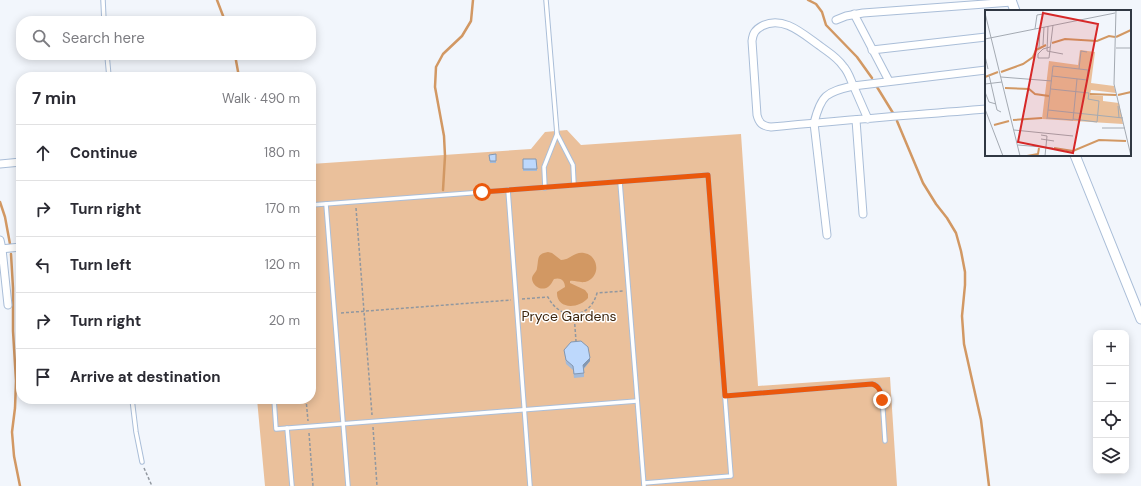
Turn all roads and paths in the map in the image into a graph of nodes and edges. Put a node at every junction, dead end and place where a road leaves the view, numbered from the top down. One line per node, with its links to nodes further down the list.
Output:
1 (103, 0): 5 (lane)
2 (546, 0): 18 (lane)
3 (1011, 1): 4 (street)
4 (854, 14): 6 (street); 8 (street)
5 (104, 16)
6 (836, 20)
7 (985, 36): 8 (street)
8 (872, 50): 12 (street)
9 (107, 60): 11 (lane)
10 (985, 70): 12 (street)
11 (108, 72)
12 (889, 81): 13 (street)
13 (853, 86): 15 (street); 17 (street); 17 (street)
14 (985, 109): 15 (street)
15 (868, 119): 16 (street)
16 (856, 120): 17 (street); 29 (street)
17 (814, 123): 30 (street)
18 (557, 134): 23 (lane); 24 (lane)
19 (1075, 156): 40 (street)
20 (16, 162): 21 (street)
21 (0, 164)
22 (620, 182): 23 (lane); 34 (lane); 42 (lane)
23 (574, 186): 24 (lane)
24 (545, 188): 25 (lane)
25 (508, 190): 26 (lane); 35 (lane)
26 (356, 202): 27 (lane); 37 (path)
27 (326, 204): 28 (lane); 38 (lane)
28 (316, 205)
29 (863, 214)
30 (827, 236)
31 (0, 240): 33 (street)
32 (16, 248): 33 (street)
33 (1, 249): 36 (street)
34 (628, 291): 39 (path); 43 (lane)
35 (516, 299): 37 (path); 39 (path); 47 (lane)
36 (8, 305)
37 (364, 311): 38 (path); 48 (path)
38 (334, 314): 49 (lane)
39 (574, 314): 41 (path)
40 (1141, 319)
41 (576, 341)
42 (725, 396): 52 (lane); 54 (lane)
43 (638, 401): 47 (lane); 54 (lane)
44 (133, 404): 53 (lane)
45 (274, 404): 51 (lane)
46 (306, 404): 50 (path)
47 (524, 410): 48 (lane); 60 (lane)
48 (372, 421): 49 (lane); 59 (path)
49 (343, 424): 50 (lane); 58 (lane)
50 (308, 426): 51 (lane); 57 (path)
51 (287, 428): 56 (lane)
52 (885, 441)
53 (142, 462): 55 (path)
54 (644, 484)
55 (152, 486)
56 (292, 486)
57 (313, 486)
58 (348, 486)
59 (378, 486)
60 (530, 486)

